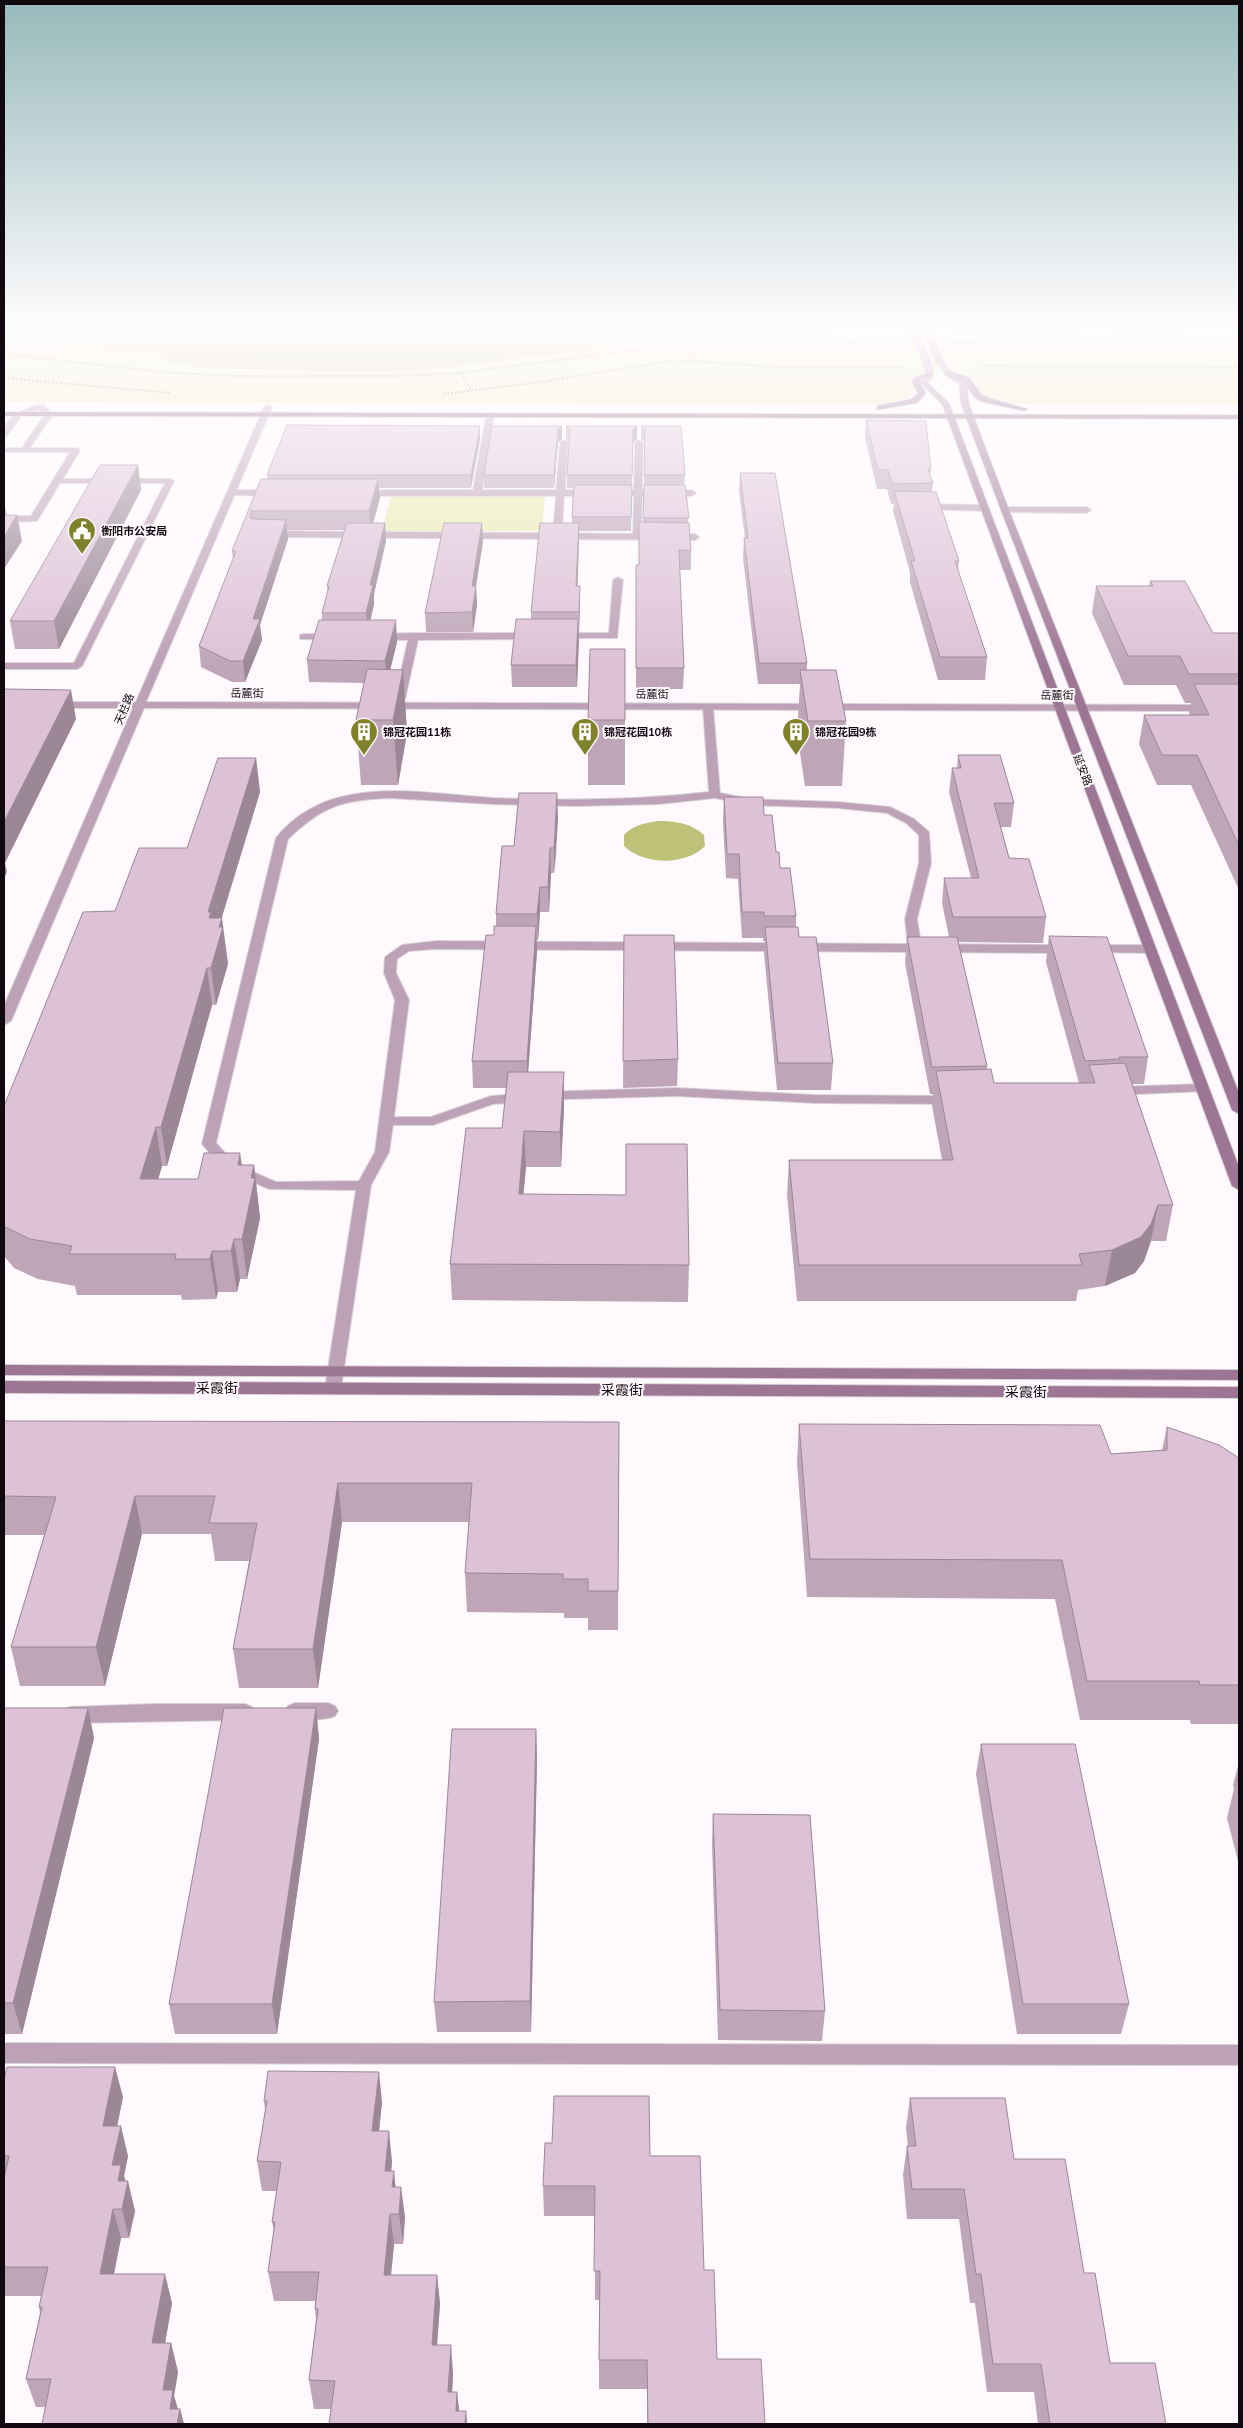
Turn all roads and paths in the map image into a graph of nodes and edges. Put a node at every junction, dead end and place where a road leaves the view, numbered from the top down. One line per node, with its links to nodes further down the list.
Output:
1 (29, 443): 9 (street)
2 (252, 443): 11 (street, 天柱路)
3 (485, 443): 14 (street)
4 (564, 443): 15 (street)
5 (639, 443): 16 (street)
6 (960, 443): 19 (main road, 延安路)
7 (980, 443): 20 (main road, 延安路)
8 (4, 450): 9 (street)
9 (24, 450): 10 (street)
10 (57, 481): 22 (street); 32 (street)
11 (231, 492): 12 (street); 36 (street, 天柱路)
12 (280, 493)
13 (349, 493): 14 (street)
14 (477, 493): 15 (street)
15 (560, 493): 16 (street); 24 (street)
16 (638, 493): 17 (street); 25 (street)
17 (692, 493)
18 (915, 507): 19 (street)
19 (984, 508): 37 (main road, 延安路)
20 (1005, 510): 21 (street); 38 (main road, 延安路)
21 (1087, 510)
22 (4, 519)
23 (257, 534): 24 (street)
24 (557, 536): 25 (street)
25 (637, 536): 26 (street)
26 (695, 537)
27 (618, 580): 29 (street)
28 (368, 636): 29 (street)
29 (414, 636): 33 (street)
30 (303, 637): 31 (street)
31 (340, 637)
32 (4, 666)
33 (399, 701): 36 (street, 岳麓街); 37 (street, 岳麓街)
34 (1239, 702): 38 (street, 岳麓街)
35 (43, 703): 36 (street, 岳麓街)
36 (141, 703): 39 (street, 岳麓街); 44 (street, 天柱路)
37 (1059, 705): 38 (street, 岳麓街); 39 (street, 岳麓街); 43 (main road, 延安路)
38 (1079, 705): 40 (street, 岳麓街); 48 (main road, 延安路)
39 (708, 707): 41 (street)
40 (1239, 708)
41 (715, 795): 42 (street); 50 (street)
42 (915, 948): 43 (street); 49 (street)
43 (1150, 949): 45 (main road, 延安路)
44 (4, 1021)
45 (1202, 1088): 46 (street); 51 (main road, 延安路)
46 (1104, 1091)
47 (962, 1099): 49 (street)
48 (1239, 1110)
49 (386, 1121): 50 (street)
50 (364, 1185): 53 (street)
51 (1239, 1186)
52 (4, 1370): 53 (main road, 采霞街)
53 (336, 1372): 54 (main road, 采霞街); 56 (street)
54 (1239, 1375)
55 (4, 1387): 56 (main road, 采霞街)
56 (333, 1388): 57 (main road, 采霞街)
57 (1239, 1392)
58 (328, 1711): 59 (street)
59 (54, 1716)
60 (4, 2053): 61 (street)
61 (1239, 2055)

